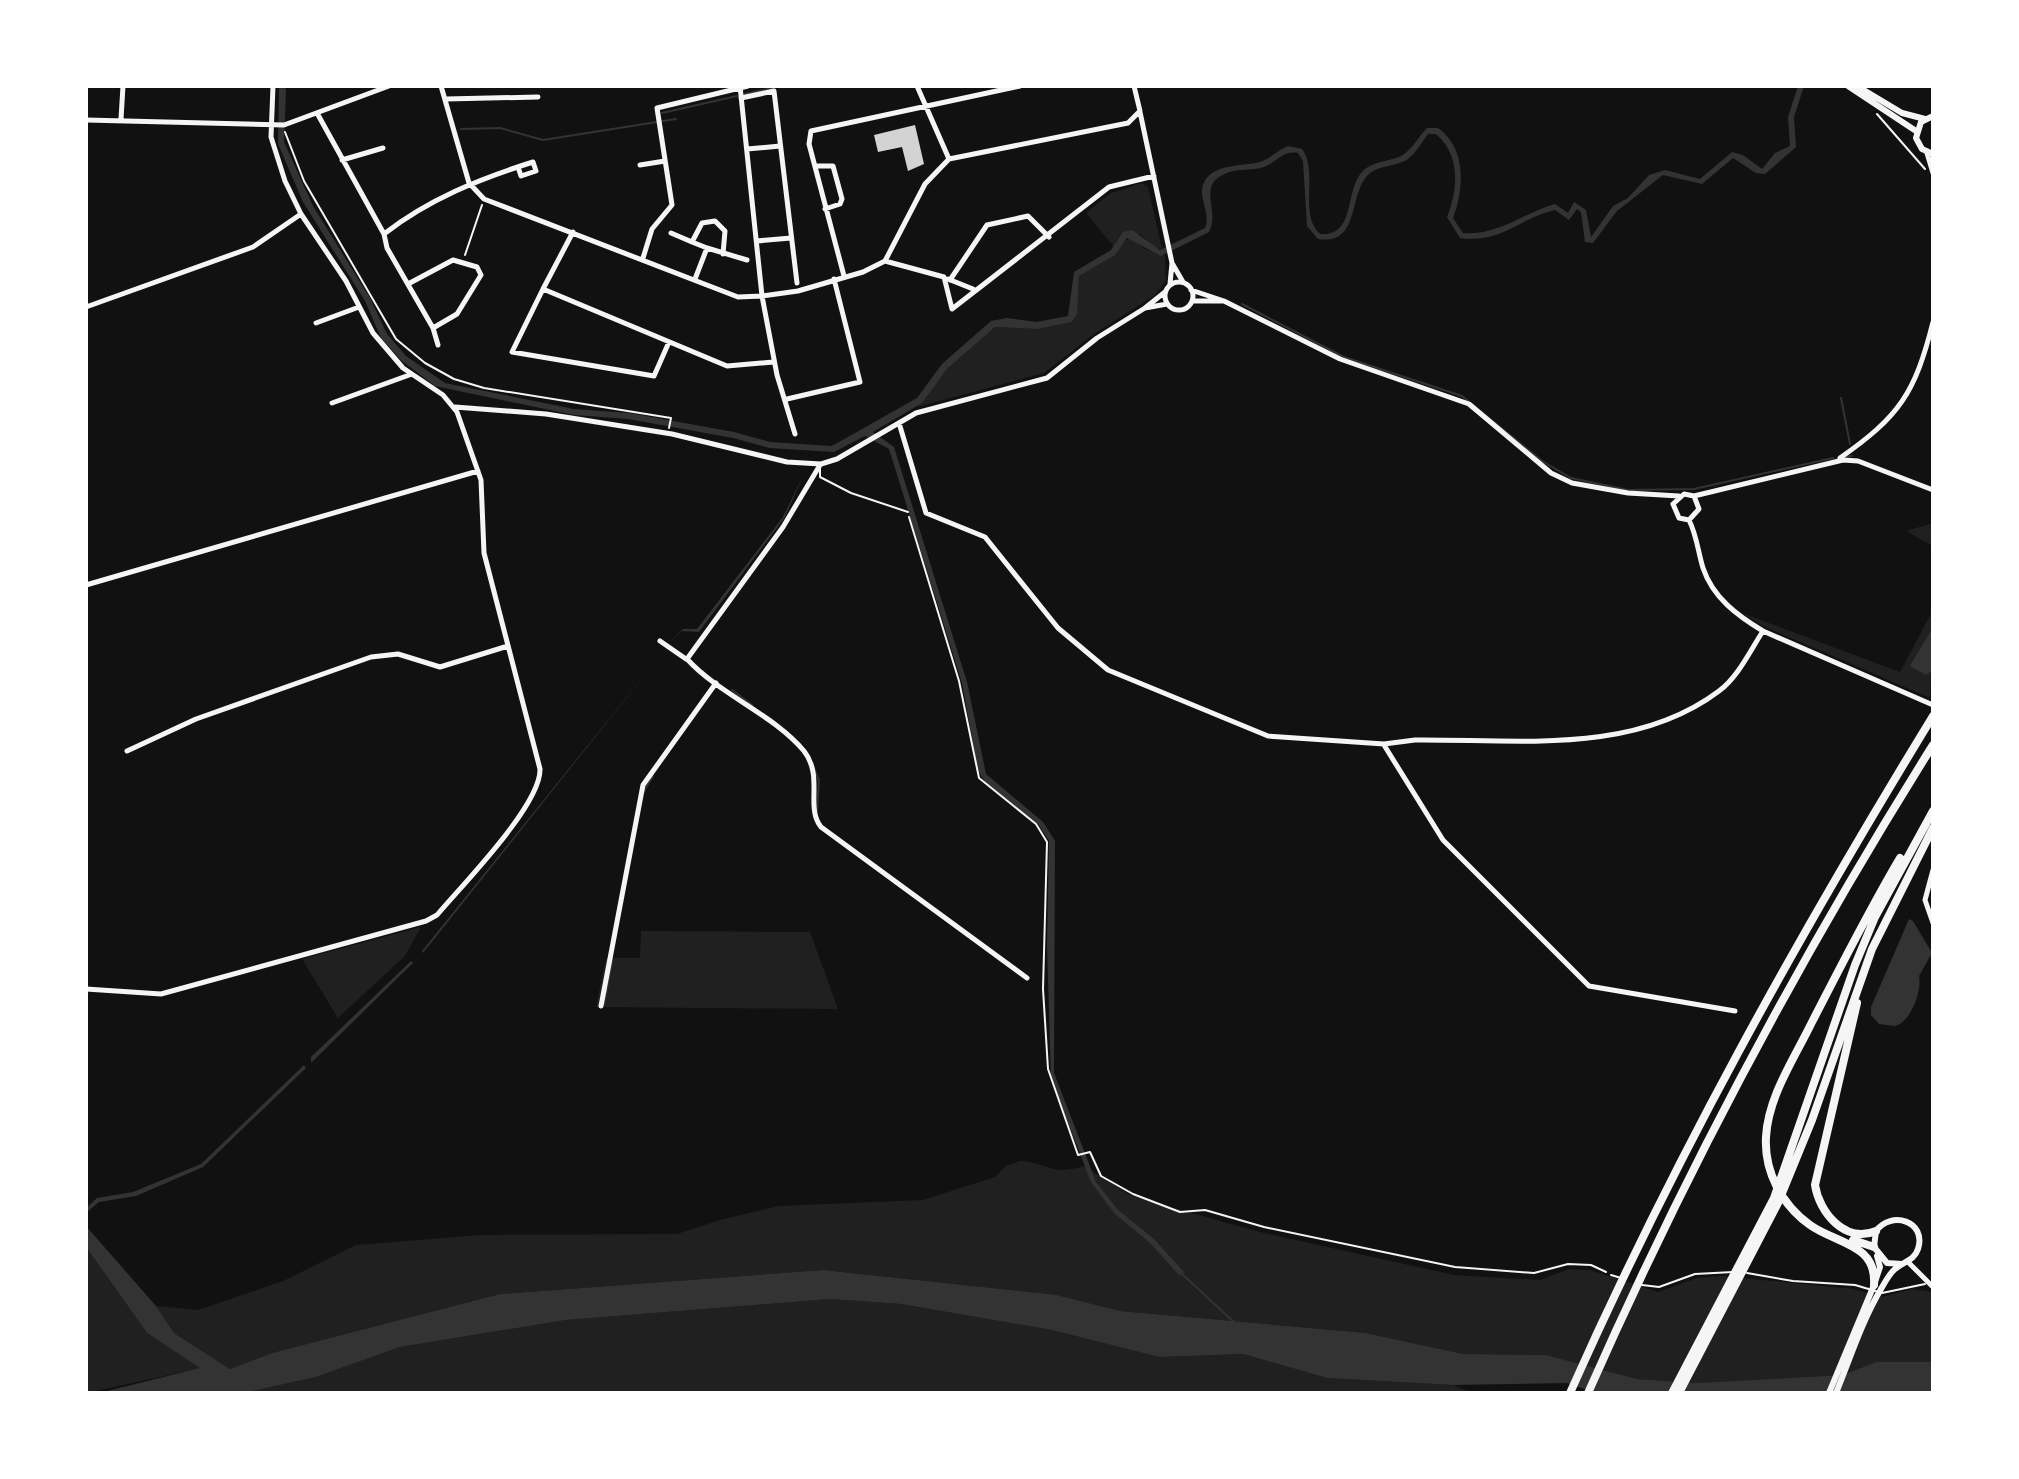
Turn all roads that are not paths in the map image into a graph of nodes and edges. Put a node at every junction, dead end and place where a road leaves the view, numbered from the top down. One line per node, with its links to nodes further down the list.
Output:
1 (123, 86): 19 (street)
2 (273, 86): 21 (street)
3 (389, 86): 17 (street)
4 (441, 86): 14 (street)
5 (748, 86): 11 (street)
6 (917, 86): 15 (street)
7 (1020, 86): 15 (street)
8 (1134, 86): 16 (street)
9 (1848, 86): 22 (main road)
10 (1857, 86): 18 (main road)
11 (740, 87): 13 (street); 29 (street)
12 (538, 97): 14 (street)
13 (741, 98): 23 (street); 25 (street)
14 (446, 99): 35 (street)
15 (925, 106): 27 (street); 31 (street)
16 (1140, 111): 27 (street); 34 (street)
17 (317, 113): 21 (street); 28 (street)
18 (1929, 118): 22 (main road)
19 (121, 119): 20 (street); 21 (street)
20 (86, 120)
21 (273, 125): 37 (street)
22 (1916, 131): 26 (main road)
23 (780, 146): 25 (street); 42 (street)
24 (383, 148): 28 (street)
25 (747, 149): 43 (street)
26 (1930, 153): 33 (street)
27 (949, 159): 50 (street)
28 (342, 160): 40 (street)
29 (665, 161): 30 (street); 47 (street)
30 (640, 165)
31 (815, 166): 36 (street); 36 (street)
32 (518, 167): 35 (street)
33 (1931, 171)
34 (1154, 176): 41 (street); 49 (street)
35 (469, 183): 38 (street); 40 (street)
36 (825, 209): 51 (street)
37 (301, 214): 67 (street); 68 (street)
38 (573, 232): 47 (street); 59 (street)
39 (671, 233): 44 (street)
40 (384, 234): 57 (street)
41 (1049, 237): 52 (street); 60 (street)
42 (791, 238): 43 (street); 55 (street)
43 (757, 241): 63 (street)
44 (692, 242): 45 (street); 46 (street)
45 (707, 248): 46 (street); 53 (street)
46 (723, 254): 48 (street)
47 (643, 258): 53 (street)
48 (747, 260)
49 (1171, 260): 56 (street); 58 (street)
50 (885, 261): 51 (street); 52 (street)
51 (844, 276): 54 (street)
52 (947, 278): 60 (street); 60 (street)
53 (695, 279): 63 (street)
54 (834, 279): 63 (street); 77 (street)
55 (797, 283)
56 (1183, 283): 58 (street); 61 (street)
57 (408, 284): 72 (street); 72 (street)
58 (1170, 285): 62 (street)
59 (543, 289): 73 (street); 73 (street)
60 (973, 289)
61 (1191, 290): 64 (street); 65 (street)
62 (1166, 292): 66 (street); 69 (street)
63 (762, 296): 75 (street)
64 (1192, 301): 65 (street); 66 (street)
65 (1224, 301): 87 (street)
66 (1167, 304): 69 (street)
67 (86, 307)
68 (359, 307): 71 (street); 76 (street)
69 (1145, 308): 80 (street)
70 (1933, 322): 82 (street)
71 (316, 323)
72 (433, 328): 74 (street)
73 (669, 342): 75 (street)
74 (438, 345)
75 (774, 362): 77 (street)
76 (412, 374): 78 (street); 79 (street)
77 (787, 399): 81 (street)
78 (332, 403)
79 (455, 407): 83 (street); 84 (street)
80 (899, 423): 83 (street); 104 (street)
81 (795, 434)
82 (1836, 461): 85 (street); 86 (street)
83 (821, 464): 92 (lane); 100 (street)
84 (478, 471): 96 (street); 99 (street)
85 (1714, 490): 89 (street); 91 (street)
86 (1933, 490)
87 (1655, 494): 88 (street); 90 (street)
88 (1679, 496): 89 (street); 90 (street)
89 (1694, 496): 91 (street)
90 (1673, 504): 94 (street)
91 (1699, 504): 93 (street)
92 (908, 512)
93 (1697, 514): 94 (street); 95 (street)
94 (1689, 520): 95 (street)
95 (1697, 539): 97 (street)
96 (86, 585)
97 (1763, 631): 102 (street); 104 (street)
98 (660, 641): 100 (street)
99 (508, 646): 106 (street); 113 (street)
100 (687, 659): 101 (street)
101 (716, 683): 112 (street); 114 (street)
102 (1933, 705)
103 (1933, 716): 123 (highway)
104 (1384, 744): 115 (street)
105 (1933, 745): 128 (highway)
106 (127, 751)
107 (1933, 809): 116 (highway); 117 (highway)
108 (1933, 828): 116 (highway)
109 (1933, 837): 118 (highway)
110 (1933, 870): 111 (street)
111 (1933, 923)
112 (1027, 978)
113 (86, 989)
114 (601, 1006)
115 (1735, 1011)
116 (1781, 1187): 120 (highway)
117 (1811, 1226): 119 (highway); 126 (highway)
118 (1876, 1231): 119 (main road); 121 (main road)
119 (1875, 1250): 121 (main road); 126 (main road)
120 (1743, 1262): 129 (highway); 130 (highway)
121 (1905, 1263): 125 (street); 126 (main road)
122 (1611, 1275): 123 (lane)
123 (1626, 1275): 127 (highway)
124 (1638, 1283): 125 (lane)
125 (1930, 1285)
126 (1878, 1286): 131 (main road); 132 (main road)
127 (1570, 1393)
128 (1588, 1393)
129 (1672, 1393)
130 (1679, 1393)
131 (1829, 1393)
132 (1836, 1393)

